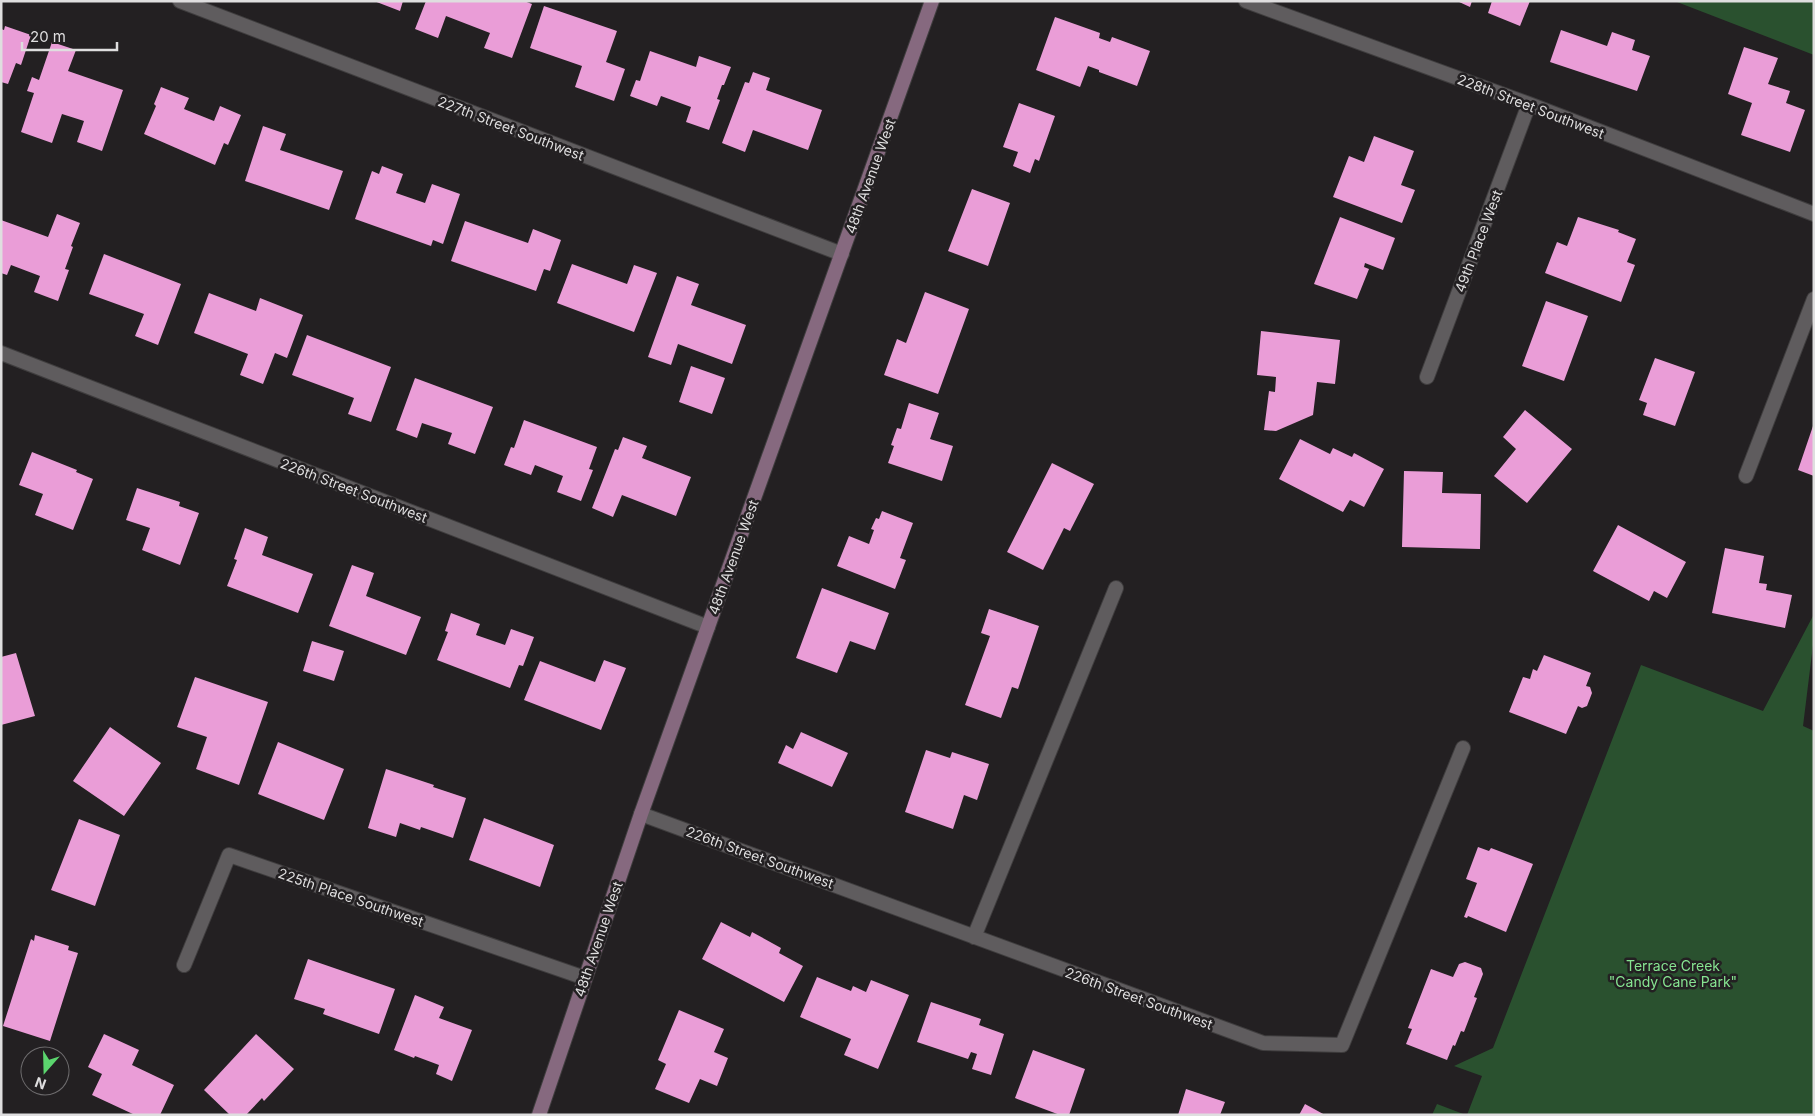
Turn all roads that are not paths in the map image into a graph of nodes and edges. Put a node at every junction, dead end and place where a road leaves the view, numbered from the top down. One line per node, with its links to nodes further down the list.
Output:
1 (180, 1): 7 (street, 227th Street Southwest)
2 (932, 1): 7 (main road, 48th Avenue West)
3 (1246, 1): 4 (street, 228th Street Southwest)
4 (1264, 4): 5 (street, 228th Street Southwest)
5 (1529, 104): 6 (street, 228th Street Southwest); 10 (street, 49th Place West)
6 (1814, 214)
7 (842, 254): 13 (main road, 48th Avenue West)
8 (1814, 299): 11 (street)
9 (1, 353): 13 (street, 226th Street Southwest)
10 (1427, 377)
11 (1746, 476)
12 (1116, 588): 16 (street)
13 (708, 627): 15 (main road, 48th Avenue West)
14 (1463, 748): 16 (street, 226th Street Southwest)
15 (641, 814): 16 (street, 226th Street Southwest); 18 (main road, 48th Avenue West)
16 (974, 936)
17 (184, 965): 18 (street, 225th Place Southwest)
18 (585, 978): 19 (main road, 48th Avenue West)
19 (539, 1115)

